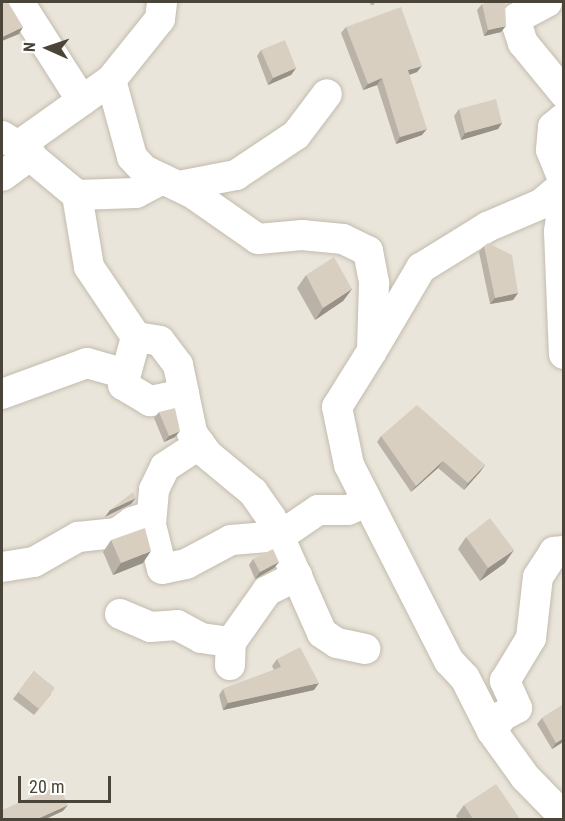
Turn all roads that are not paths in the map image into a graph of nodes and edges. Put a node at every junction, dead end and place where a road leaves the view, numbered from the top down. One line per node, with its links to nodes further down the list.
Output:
1 (19, 2): 7 (street)
2 (162, 2): 4 (street)
3 (547, 2): 5 (street)
4 (111, 80): 7 (street); 11 (street)
5 (564, 93)
6 (327, 94): 11 (street)
7 (82, 101): 9 (street)
8 (564, 118): 12 (street)
9 (17, 146): 10 (street); 13 (street)
10 (2, 176)
11 (171, 183): 13 (street); 16 (street)
12 (564, 184): 16 (street)
13 (76, 195): 15 (street)
14 (564, 196): 17 (street)
15 (136, 337): 18 (street); 20 (street)
16 (372, 351): 22 (street)
17 (564, 354)
18 (122, 373): 19 (street); 20 (street)
19 (2, 394)
20 (184, 394): 21 (street)
21 (200, 444): 23 (street); 24 (street)
22 (367, 502): 24 (street); 30 (street)
23 (152, 516): 24 (street); 26 (street)
24 (280, 536): 27 (street)
25 (564, 551): 30 (street)
26 (2, 567)
27 (297, 576): 28 (street); 29 (street)
28 (120, 614)
29 (365, 649)
30 (492, 731): 31 (street)
31 (564, 817)

